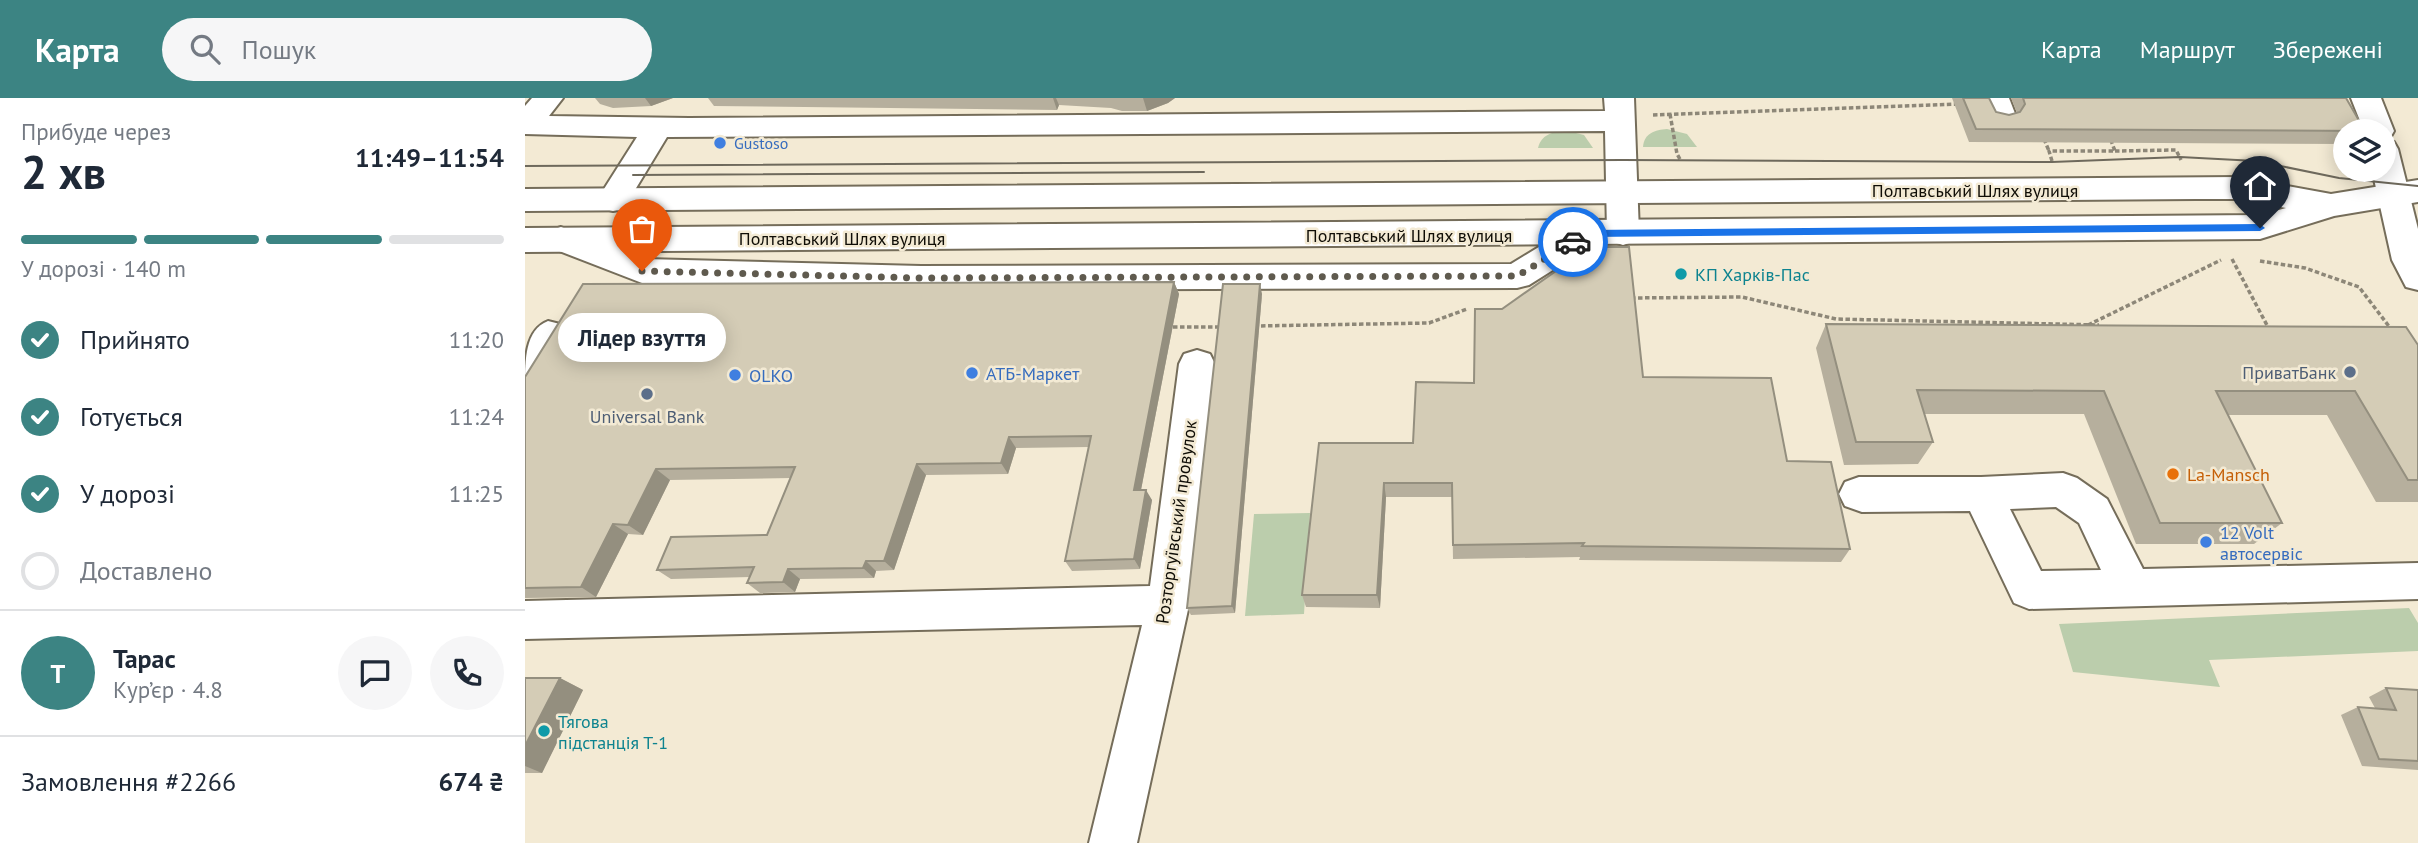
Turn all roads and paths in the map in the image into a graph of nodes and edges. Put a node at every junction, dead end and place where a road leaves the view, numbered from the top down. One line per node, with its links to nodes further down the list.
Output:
1 (548, 98): 8 (main road)
2 (1956, 98): 6 (path)
3 (2366, 98): 7 (main road)
4 (1213, 112): 5 (main road); 8 (main road)
5 (1629, 112): 6 (path); 15 (main road)
6 (1670, 114): 13 (path)
7 (2374, 119)
8 (658, 128): 17 (main road)
9 (2106, 129): 11 (path)
10 (2176, 150): 11 (path)
11 (2115, 151): 12 (path)
12 (2052, 162)
13 (1683, 168)
14 (2396, 174): 16 (main road)
15 (1622, 192): 17 (main road, Полтавський Шлях вулиця); 18 (main road, Полтавський Шлях вулиця); 20 (main road)
16 (2406, 193): 18 (main road, Полтавський Шлях вулиця); 26 (main road)
17 (613, 200): 19 (main road, Полтавський Шлях вулиця); 21 (main road)
18 (2332, 205): 20 (main road, Полтавський Шлях вулиця)
19 (529, 206)
20 (1623, 233): 21 (main road, Полтавський Шлях вулиця)
21 (574, 239): 22 (main road)
22 (525, 240)
23 (2230, 256): 24 (path); 29 (path); 34 (path)
24 (2242, 258)
25 (2255, 260): 35 (path)
26 (2418, 278)
27 (1631, 298): 29 (path)
28 (1479, 304): 31 (path)
29 (2087, 325): 30 (path)
30 (2100, 325)
31 (1243, 326)
32 (1163, 327): 33 (path)
33 (1230, 327)
34 (2256, 328)
35 (2380, 333)
36 (548, 334): 38 (main road)
37 (1197, 364): 43 (main road, Розторгуївський провулок)
38 (525, 371)
39 (1981, 494): 40 (main road); 42 (main road); 42 (main road)
40 (1862, 495)
41 (2418, 581): 42 (main road)
42 (2131, 589)
43 (1168, 606): 44 (main road); 45 (main road, Розторгуївський провулок)
44 (525, 620)
45 (1112, 843)

